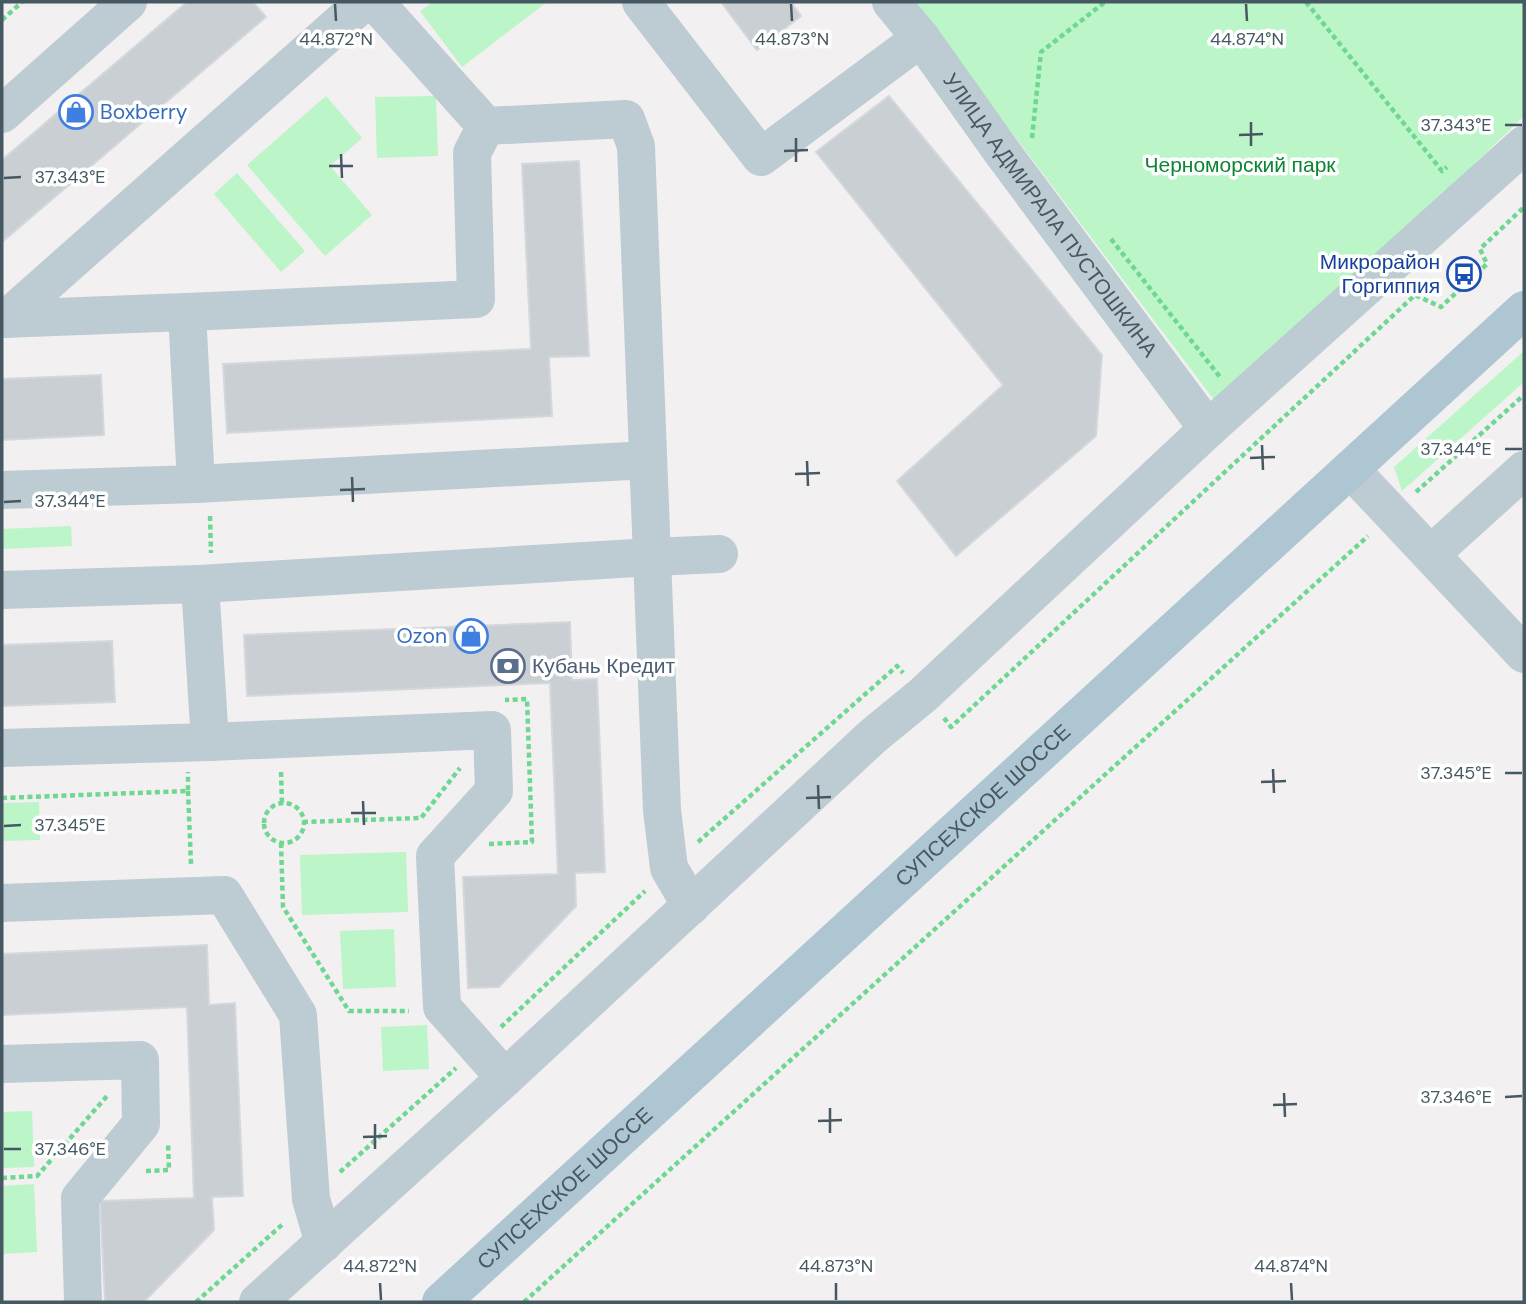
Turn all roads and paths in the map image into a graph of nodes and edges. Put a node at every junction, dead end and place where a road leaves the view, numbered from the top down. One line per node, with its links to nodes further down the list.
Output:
1 (22, 2): 9 (path)
2 (128, 2): 11 (street)
3 (364, 2): 19 (street)
4 (376, 2): 12 (street)
5 (640, 2): 10 (street)
6 (891, 2): 10 (street, УЛИЦА АДМИРАЛА ПУСТОШКИНА)
7 (1105, 2): 13 (path)
8 (1306, 2): 15 (path)
9 (2, 20)
10 (920, 38): 22 (street, УЛИЦА АДМИРАЛА ПУСТОШКИНА)
11 (2, 114)
12 (486, 126): 18 (street); 23 (street)
13 (1023, 128)
14 (1524, 145): 22 (street)
15 (1452, 163)
16 (1107, 234): 20 (path)
17 (1524, 310): 24 (main road, СУПСЕХСКОЕ ШОССЕ)
18 (187, 312): 19 (street); 26 (street)
19 (3, 318)
20 (1224, 382)
21 (1524, 395): 28 (path)
22 (1208, 429): 44 (street)
23 (648, 460): 26 (street); 31 (street)
24 (1351, 470): 28 (street); 53 (main road, СУПСЕХСКОЕ ШОССЕ)
25 (1524, 470): 30 (street)
26 (196, 484): 27 (street)
27 (2, 489)
28 (1393, 512): 30 (street); 54 (path)
29 (719, 554): 31 (street)
30 (1432, 554): 34 (street)
31 (652, 557): 32 (street); 44 (street)
32 (200, 584): 33 (street); 36 (street)
33 (2, 590)
34 (1524, 654)
35 (458, 732): 36 (street); 40 (path); 48 (street)
36 (198, 742): 37 (street); 38 (path)
37 (2, 748)
38 (188, 791): 39 (path); 42 (path)
39 (2, 798)
40 (303, 822): 41 (path); 41 (path)
41 (281, 843): 45 (path)
42 (192, 896): 43 (street); 50 (street)
43 (2, 903)
44 (691, 906): 48 (street)
45 (419, 1013)
46 (113, 1061): 47 (street); 49 (path); 51 (street)
47 (2, 1064)
48 (505, 1078): 50 (street)
49 (2, 1178)
50 (324, 1242): 52 (street)
51 (83, 1302)
52 (258, 1302)
53 (441, 1302)
54 (524, 1302)

